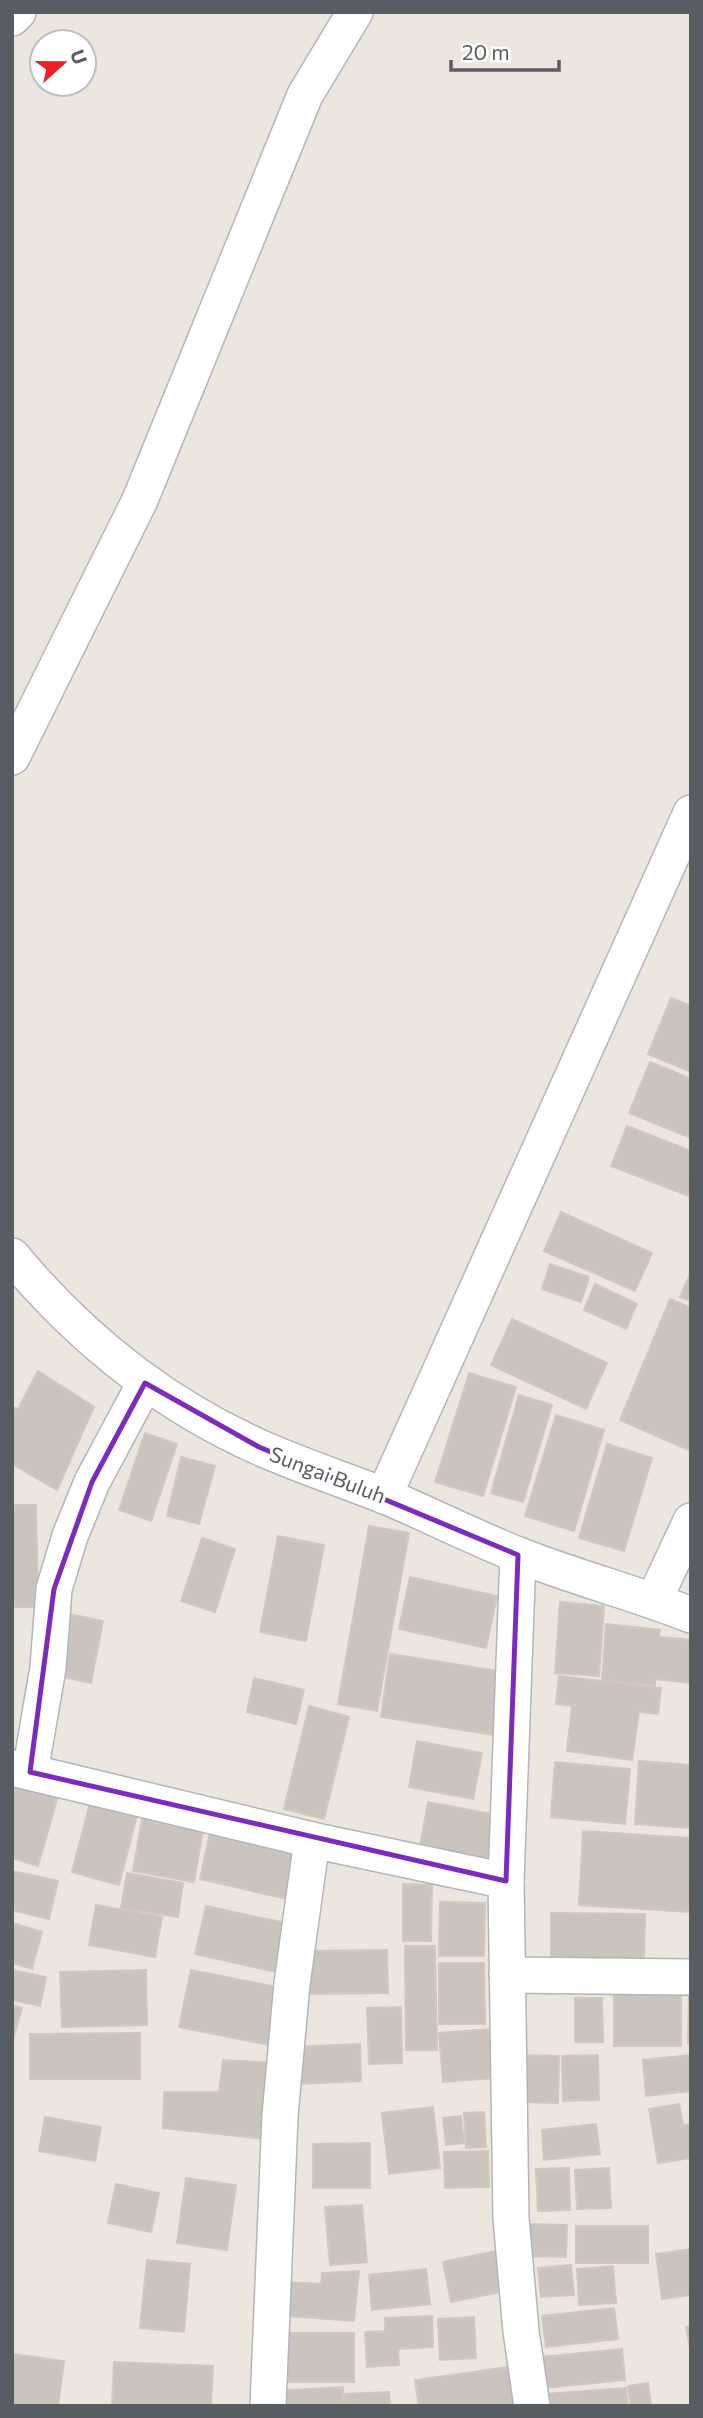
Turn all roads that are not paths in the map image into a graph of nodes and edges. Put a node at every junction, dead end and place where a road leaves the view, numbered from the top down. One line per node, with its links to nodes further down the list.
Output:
1 (18, 12): 3 (street)
2 (355, 12): 4 (street)
3 (12, 18)
4 (12, 757)
5 (691, 813): 8 (street)
6 (12, 1256): 7 (street, Sungai Buluh)
7 (145, 1383): 8 (street, Sungai Buluh); 13 (street)
8 (384, 1496): 10 (street, Sungai Buluh)
9 (691, 1521): 11 (street)
10 (518, 1555): 11 (street, Sungai Buluh); 15 (street)
11 (654, 1600): 12 (street, Sungai Buluh)
12 (691, 1615)
13 (21, 1770): 14 (street)
14 (312, 1840): 15 (street); 18 (street)
15 (506, 1881): 16 (street)
16 (507, 1975): 17 (street); 19 (street)
17 (691, 1977)
18 (268, 2406)
19 (532, 2406)

